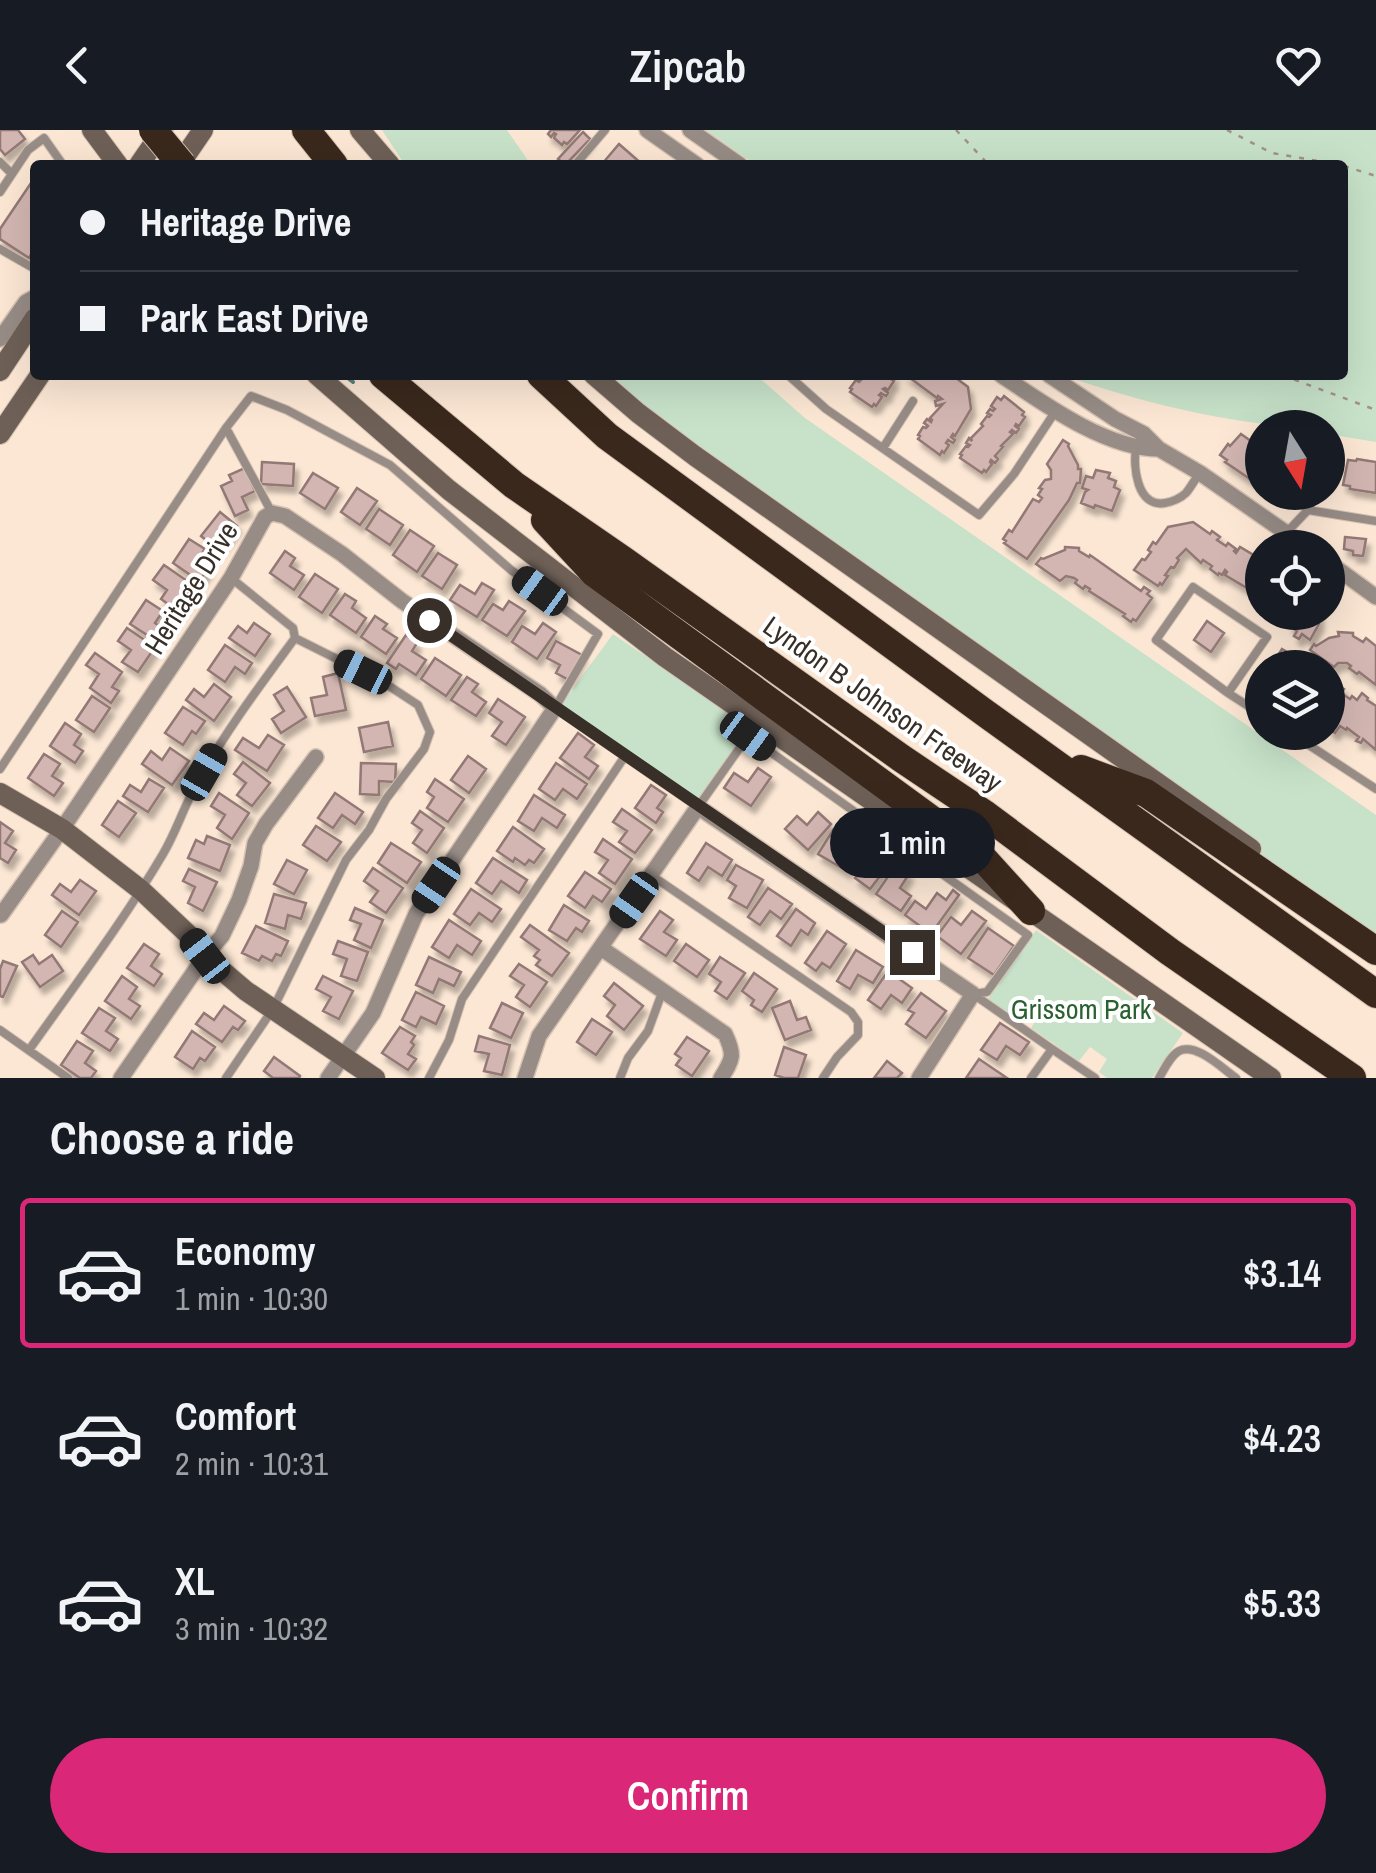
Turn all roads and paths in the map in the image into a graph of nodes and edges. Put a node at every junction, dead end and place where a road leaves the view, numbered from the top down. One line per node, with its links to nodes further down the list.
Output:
1 (37, 130): 13 (lane)
2 (92, 130): 15 (main road)
3 (153, 130): 17 (highway, bridge)
4 (163, 130): 16 (main road)
5 (203, 130): 18 (main road)
6 (306, 130): 19 (highway)
7 (360, 130): 20 (main road)
8 (604, 130): 21 (lane)
9 (646, 130): 22 (street)
10 (690, 130): 23 (street)
11 (956, 130): 24 (path)
12 (1228, 131): 25 (path)
13 (44, 138): 14 (lane); 28 (lane)
14 (60, 160)
15 (114, 160)
16 (142, 160)
17 (177, 160)
18 (184, 160)
19 (330, 160)
20 (386, 160)
21 (580, 160)
22 (690, 160)
23 (733, 160)
24 (984, 160)
25 (1313, 160)
26 (0, 162): 28 (lane)
27 (1348, 167): 29 (path)
28 (12, 174): 30 (lane)
29 (1376, 176)
30 (0, 192)
31 (0, 249): 32 (lane)
32 (30, 266)
33 (30, 300): 35 (street)
34 (30, 326): 36 (main road)
35 (0, 338)
36 (0, 371)
37 (37, 380): 50 (main road)
38 (324, 380): 79 (main road)
39 (389, 380): 55 (highway, Lyndon B Johnson Freeway)
40 (545, 380): 71 (highway, Lyndon B Johnson Freeway)
41 (600, 380): 81 (main road)
42 (794, 380): 51 (lane)
43 (1009, 380): 48 (street)
44 (1057, 380): 53 (street)
45 (1295, 380): 47 (path)
46 (913, 401): 51 (lane)
47 (1376, 410)
48 (1055, 412): 51 (lane); 52 (street)
49 (226, 428): 57 (lane); 67 (lane); 72 (lane)
50 (0, 434)
51 (882, 448)
52 (1136, 448): 53 (street); 54 (lane)
53 (1159, 450): 54 (street)
54 (1200, 473): 59 (street)
55 (514, 485): 79 (highway); 109 (highway, Lyndon B Johnson Freeway)
56 (1308, 510): 58 (lane); 60 (lane)
57 (272, 514): 62 (street, Heritage Drive); 67 (street, Heritage Drive)
58 (1376, 521)
59 (1283, 530)
60 (1288, 530)
61 (1345, 574): 63 (street)
62 (231, 578): 64 (lane); 76 (street, Heritage Drive)
63 (1376, 597)
64 (295, 638): 78 (lane); 88 (lane)
65 (1228, 693): 65 (lane); 66 (lane)
66 (1245, 704)
67 (555, 708): 69 (lane); 92 (street)
68 (1316, 750): 73 (lane)
69 (625, 756): 75 (lane); 98 (lane)
70 (316, 757): 84 (street)
71 (1047, 757): 83 (highway); 87 (highway, Lyndon B Johnson Freeway)
72 (0, 768)
73 (1376, 789)
74 (0, 792): 76 (main road)
75 (698, 806): 77 (street); 86 (street); 86 (lane)
76 (62, 830): 78 (main road); 80 (street, Heritage Drive)
77 (651, 875): 82 (street); 102 (lane)
78 (142, 890): 84 (main road); 91 (lane)
79 (1031, 911): 108 (main road)
80 (1, 915)
81 (1376, 936)
82 (601, 948): 85 (street); 99 (street)
83 (1376, 951)
84 (205, 956): 88 (main road); 94 (street)
85 (663, 990): 100 (lane); 101 (street)
86 (973, 994): 90 (lane); 103 (street)
87 (1376, 994)
88 (272, 1010): 92 (main road); 95 (lane)
89 (0, 1030): 91 (lane)
90 (1052, 1049): 104 (lane); 105 (lane)
91 (29, 1050): 93 (lane)
92 (342, 1057): 96 (street); 97 (main road)
93 (68, 1078)
94 (121, 1078)
95 (226, 1078)
96 (328, 1078)
97 (375, 1078)
98 (429, 1078)
99 (525, 1078)
100 (620, 1078)
101 (721, 1078)
102 (824, 1078)
103 (919, 1078)
104 (1031, 1078)
105 (1095, 1078)
106 (1159, 1078): 107 (lane)
107 (1236, 1078)
108 (1272, 1078)
109 (1352, 1078)

